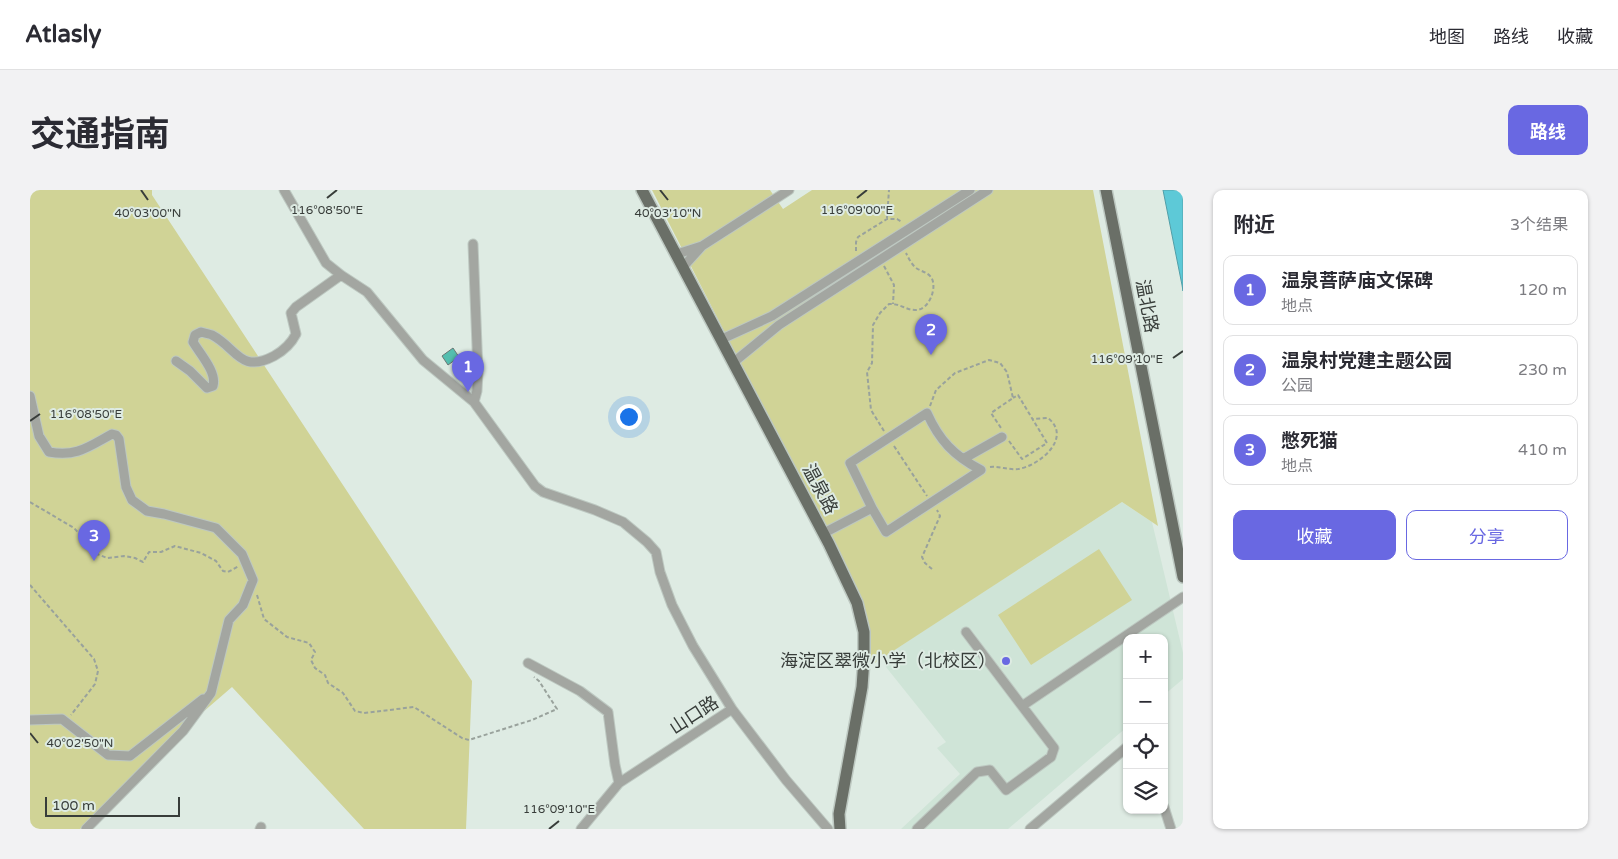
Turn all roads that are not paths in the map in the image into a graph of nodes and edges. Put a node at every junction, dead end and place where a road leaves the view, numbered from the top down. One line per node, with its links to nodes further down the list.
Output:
1 (284, 190): 15 (street)
2 (642, 190): 11 (main road, 温泉路)
3 (788, 190): 10 (street)
4 (970, 190): 7 (street)
5 (988, 190): 8 (street)
6 (1106, 190): 25 (main road, 温北路)
7 (910, 228): 8 (street); 12 (street)
8 (916, 236): 14 (street)
9 (473, 244): 20 (street)
10 (702, 246): 11 (street); 13 (street)
11 (677, 254): 13 (main road, 温泉路)
12 (856, 262): 14 (street); 16 (street)
13 (683, 267): 16 (main road, 温泉路)
14 (862, 271): 18 (street)
15 (341, 275): 17 (street); 20 (street)
16 (722, 340): 18 (main road, 温泉路)
17 (176, 361)
18 (734, 362): 24 (main road, 温泉路)
19 (30, 396): 29 (street)
20 (474, 402): 31 (street)
21 (1003, 434): 22 (street)
22 (963, 459): 23 (street); 23 (street)
23 (872, 508): 24 (street)
24 (824, 534): 39 (main road, 温泉路)
25 (1183, 577)
26 (1183, 598): 30 (street)
27 (966, 632): 30 (street)
28 (528, 663): 34 (street)
29 (211, 693): 32 (street); 36 (street)
30 (1022, 706): 40 (street)
31 (732, 709): 34 (street, 山口路); 38 (street, 山口路)
32 (30, 720)
33 (1123, 750): 41 (street)
34 (619, 783): 37 (street, 山口路)
35 (1166, 814): 42 (street)
36 (86, 829)
37 (581, 829)
38 (828, 829)
39 (840, 829)
40 (917, 829)
41 (1030, 829)
42 (1170, 829)

